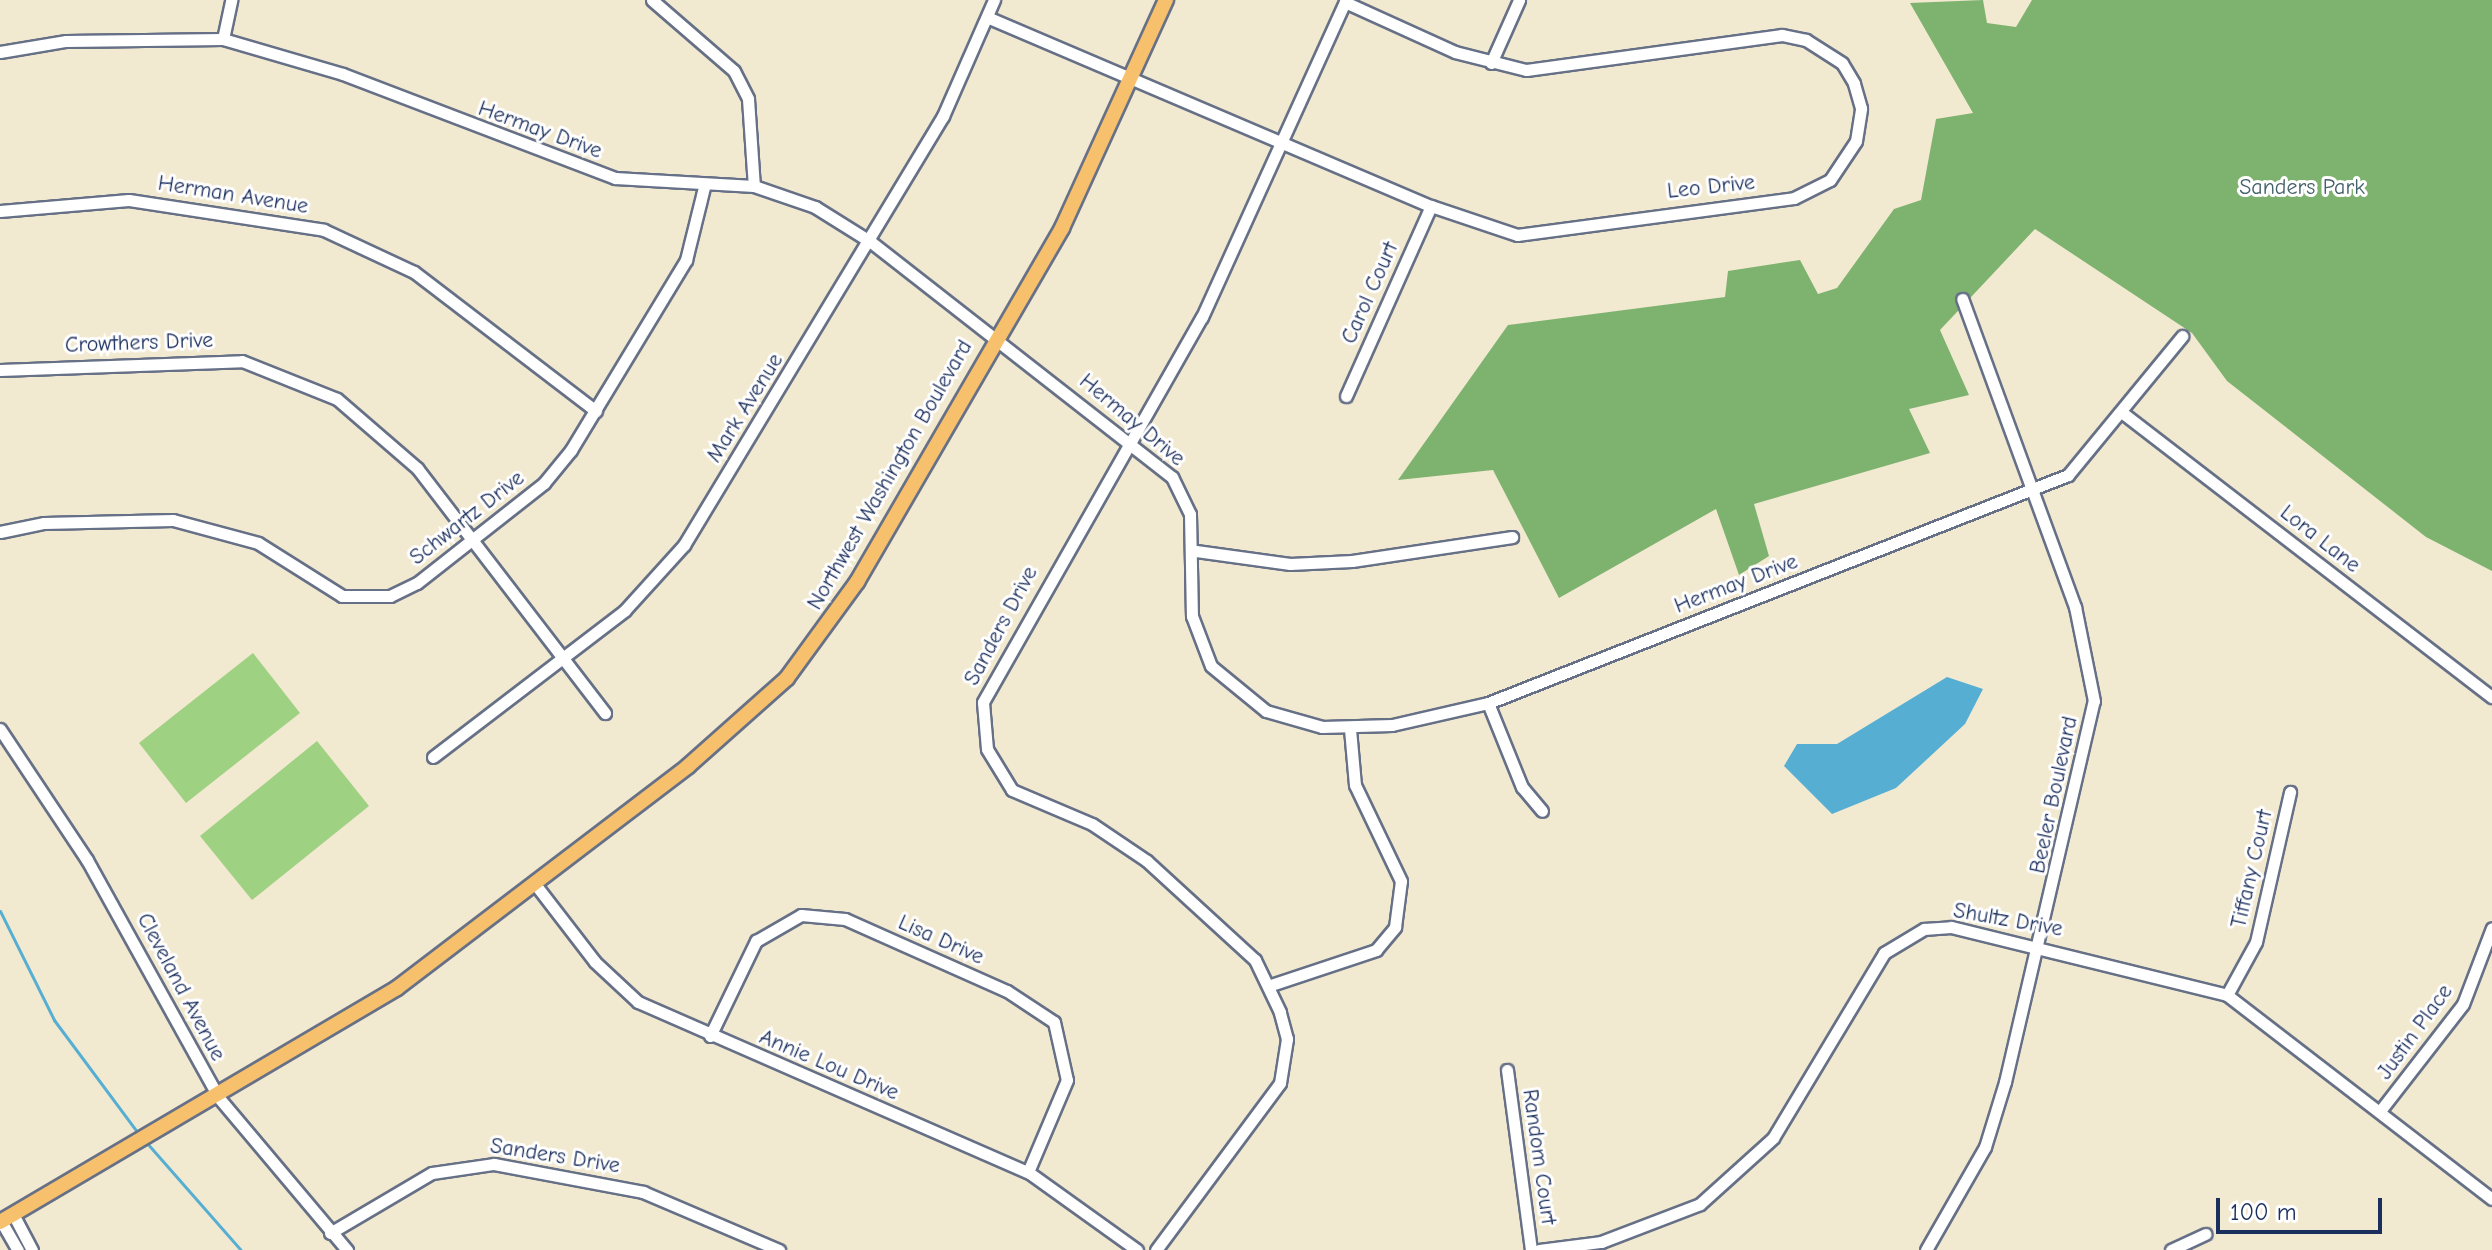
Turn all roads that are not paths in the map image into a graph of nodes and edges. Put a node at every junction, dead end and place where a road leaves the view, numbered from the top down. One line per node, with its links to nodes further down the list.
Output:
1 (231, 0): 8 (street)
2 (652, 0): 13 (street)
3 (994, 0): 7 (street, Mark Avenue)
4 (1166, 0): 11 (main road, Northwest Washington Boulevard)
5 (1519, 0): 10 (street)
6 (1346, 1): 10 (street, Leo Drive); 12 (street, Sanders Drive)
7 (987, 17): 11 (street, Leo Drive); 17 (street, Mark Avenue)
8 (223, 39): 9 (street, Hermay Drive); 14 (street, Hermay Drive)
9 (0, 52)
10 (1491, 63): 15 (street, Leo Drive)
11 (1134, 76): 12 (street, Leo Drive); 20 (main road, Northwest Washington Boulevard)
12 (1285, 142): 15 (street, Leo Drive); 25 (street, Sanders Drive)
13 (754, 186): 14 (street, Hermay Drive); 17 (street, Hermay Drive)
14 (704, 187): 23 (street, Schwartz Drive)
15 (1431, 206): 22 (street, Carol Court)
16 (0, 211): 23 (street, Herman Avenue)
17 (871, 242): 20 (street, Hermay Drive); 31 (street, Mark Avenue)
18 (1962, 299): 26 (street, Beeler Boulevard)
19 (2182, 336): 24 (street, Hermay Drive)
20 (996, 337): 25 (street, Hermay Drive); 40 (main road, Northwest Washington Boulevard)
21 (0, 370): 29 (street, Crowthers Drive)
22 (1346, 396)
23 (596, 411): 29 (street, Schwartz Drive)
24 (2124, 414): 26 (street, Hermay Drive); 32 (street, Lora Lane)
25 (1130, 438): 30 (street, Hermay Drive); 43 (street, Sanders Drive)
26 (2032, 490): 33 (street, Hermay Drive); 42 (street, Beeler Boulevard)
27 (0, 532): 29 (street, Schwartz Drive)
28 (1512, 537): 30 (street)
29 (474, 538): 31 (street, Crowthers Drive)
30 (1196, 551): 36 (street, Hermay Drive)
31 (563, 659): 34 (street, Crowthers Drive); 37 (street, Mark Avenue)
32 (2492, 697)
33 (1488, 703): 36 (street, Hermay Drive); 39 (street)
34 (605, 713)
35 (0, 729): 47 (street, Cleveland Avenue)
36 (1350, 729): 43 (street)
37 (433, 757)
38 (2290, 792): 44 (street, Tiffany Court)
39 (1542, 811)
40 (535, 884): 45 (street, Annie Lou Drive); 47 (main road, Northwest Washington Boulevard)
41 (2492, 928): 48 (street, Justin Place)
42 (2043, 945): 44 (street, Shultz Drive); 61 (street, Shultz Drive); 62 (street, Beeler Boulevard)
43 (1271, 985): 59 (street, Sanders Drive)
44 (2227, 995): 48 (street, Shultz Drive)
45 (710, 1036): 49 (street, Annie Lou Drive); 49 (street, Lisa Drive)
46 (1507, 1070): 60 (street, Random Court)
47 (219, 1098): 51 (main road, Northwest Washington Boulevard); 52 (street, Cleveland Avenue)
48 (2380, 1111): 50 (street, Shultz Drive)
49 (1028, 1172): 58 (street, Annie Lou Drive)
50 (2492, 1199)
51 (5, 1219): 54 (street); 55 (street)
52 (330, 1233): 56 (street, Cleveland Avenue); 57 (street, Sanders Drive)
53 (2205, 1234): 63 (street)
54 (18, 1250)
55 (32, 1250)
56 (347, 1250)
57 (779, 1250)
58 (1137, 1250)
59 (1156, 1250)
60 (1531, 1250)
61 (1539, 1250)
62 (1926, 1250)
63 (2171, 1250)

